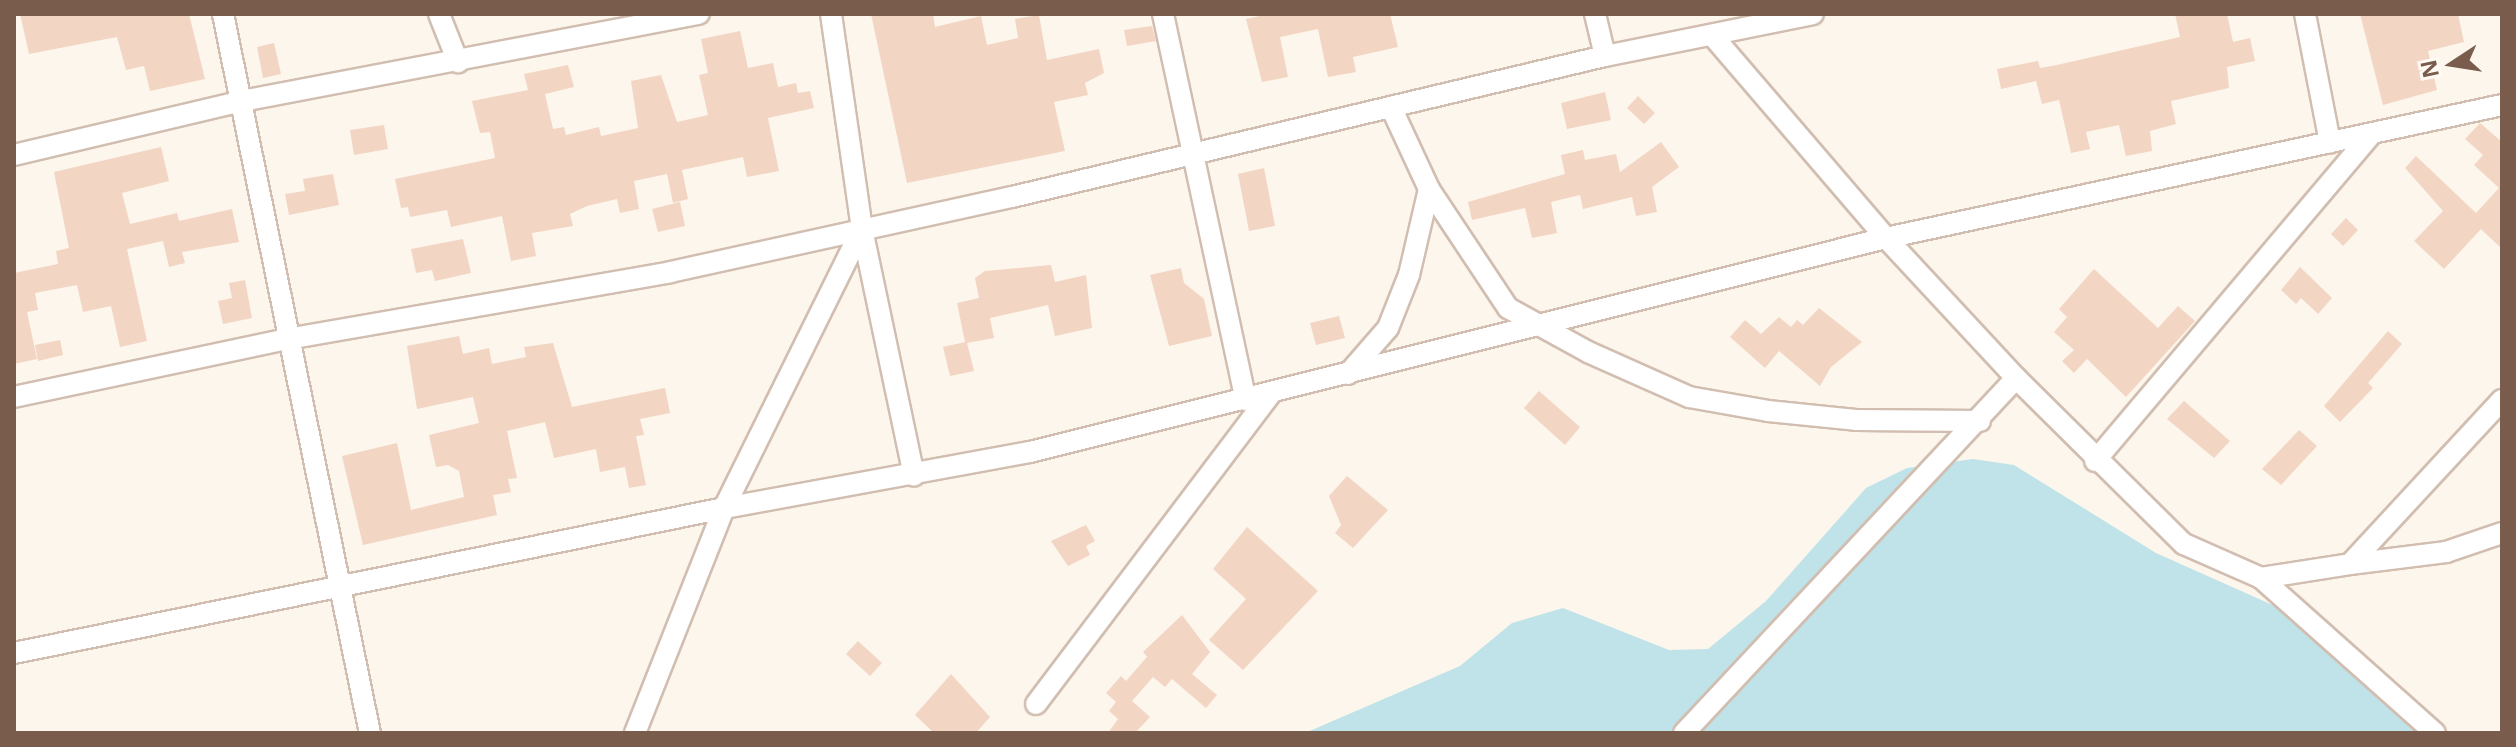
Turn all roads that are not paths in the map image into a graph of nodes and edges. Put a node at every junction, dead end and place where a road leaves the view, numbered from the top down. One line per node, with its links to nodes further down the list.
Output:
1 (223, 14): 12 (street)
2 (439, 14): 11 (street)
3 (699, 14): 11 (street)
4 (831, 14): 20 (street)
5 (1163, 14): 17 (street)
6 (1595, 14): 10 (street)
7 (1813, 14): 9 (street)
8 (2305, 14): 16 (street)
9 (1712, 35): 10 (street); 21 (street)
10 (1605, 56): 14 (street)
11 (458, 62): 12 (street)
12 (242, 101): 18 (street); 23 (street)
13 (2502, 105): 15 (street)
14 (1391, 107): 17 (street); 19 (street)
15 (2371, 134): 16 (street); 31 (street)
16 (2330, 143): 21 (street)
17 (1193, 154): 20 (street); 28 (street)
18 (14, 155)
19 (1429, 189): 22 (street); 24 (street)
20 (862, 229): 23 (street); 32 (street); 33 (street)
21 (1886, 238): 22 (street); 25 (street)
22 (1539, 325): 24 (street); 30 (street)
23 (288, 339): 27 (street); 37 (street)
24 (1348, 374): 26 (street)
25 (2016, 378): 30 (street); 31 (street)
26 (1271, 393): 28 (street); 39 (street)
27 (14, 397)
28 (1246, 400): 32 (street)
29 (2502, 400): 35 (street)
30 (1980, 421): 42 (street)
31 (2095, 461): 36 (street)
32 (914, 476): 33 (street)
33 (724, 508): 37 (street); 41 (street)
34 (2502, 533): 35 (street)
35 (2350, 564): 36 (street)
36 (2261, 578): 43 (street)
37 (339, 589): 38 (street); 40 (street)
38 (14, 653)
39 (1036, 704)
40 (370, 733)
41 (635, 733)
42 (1684, 733)
43 (2435, 733)

